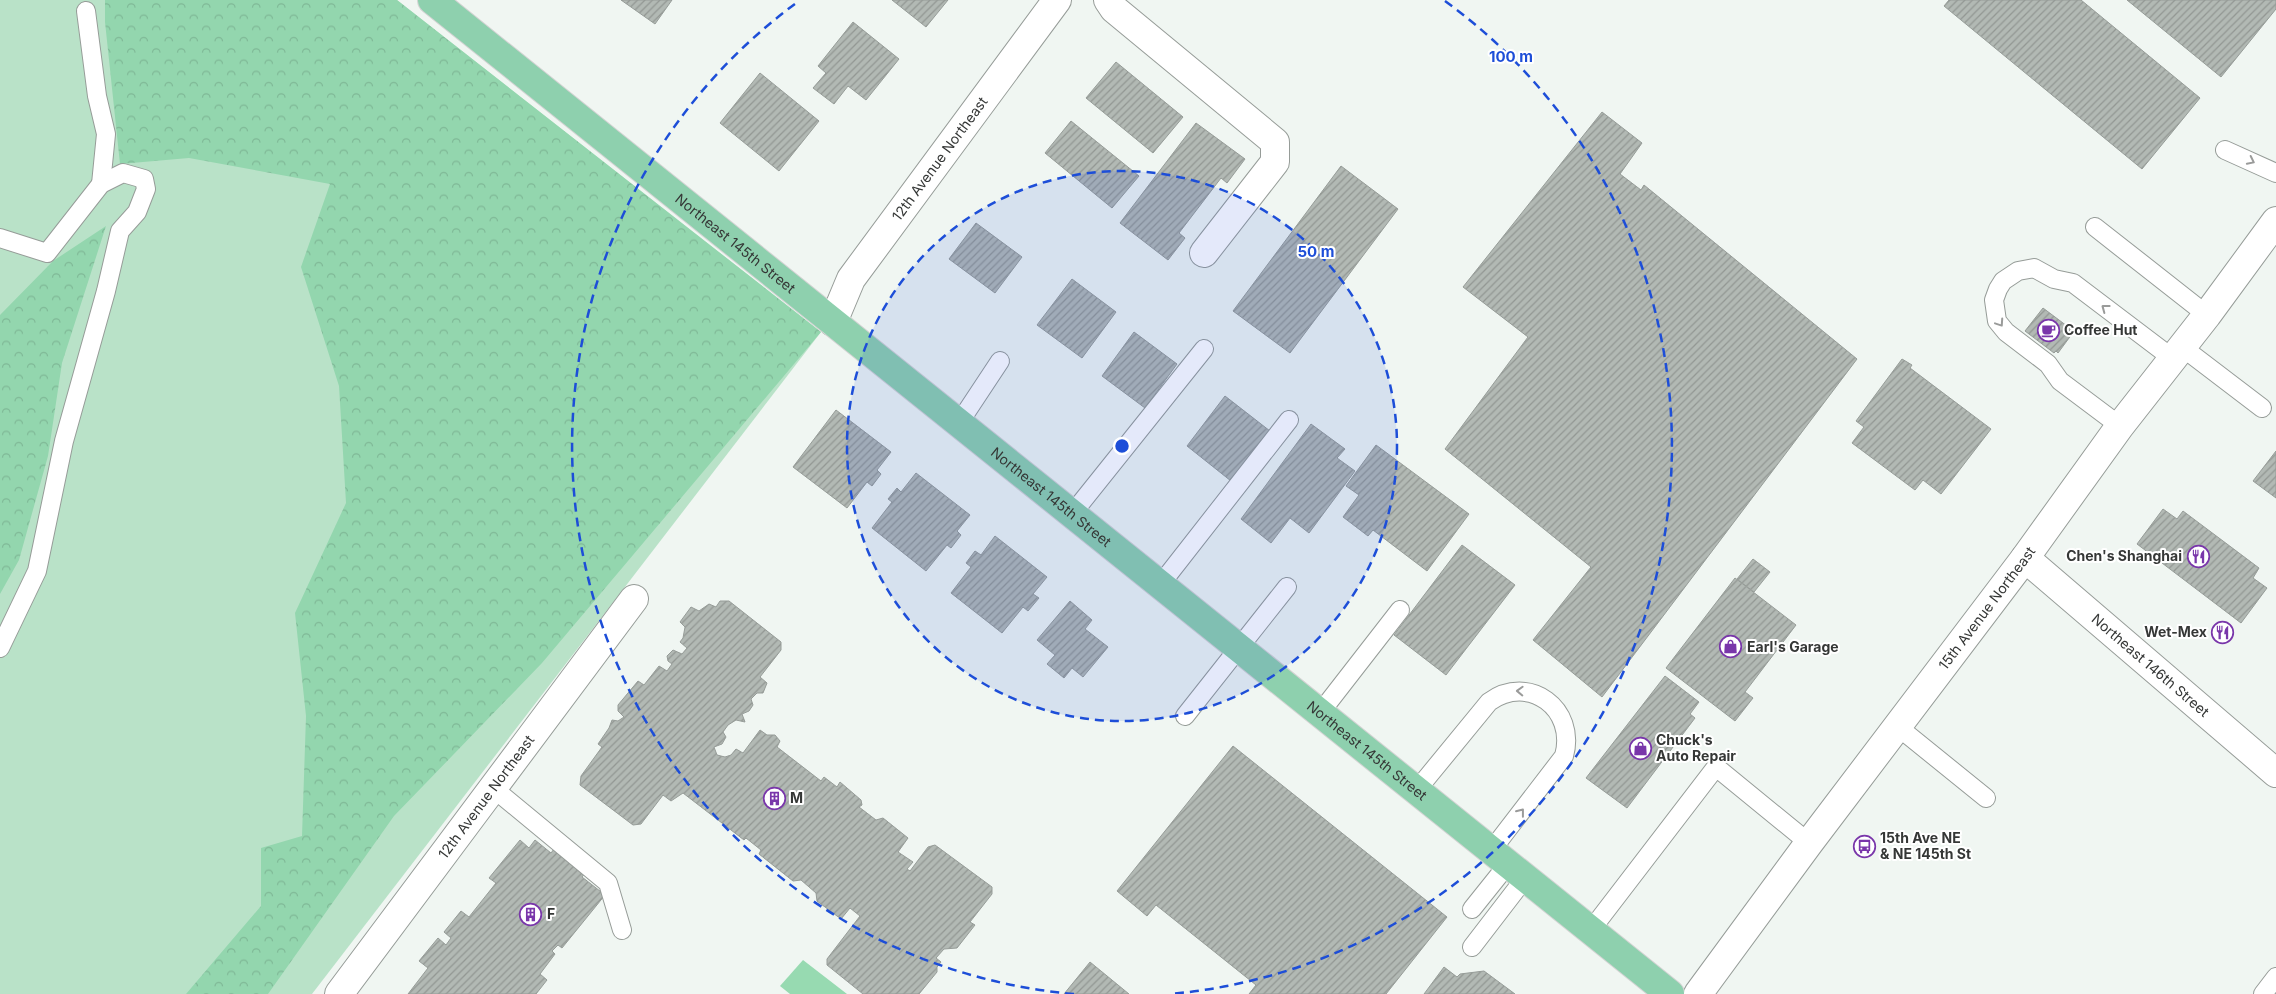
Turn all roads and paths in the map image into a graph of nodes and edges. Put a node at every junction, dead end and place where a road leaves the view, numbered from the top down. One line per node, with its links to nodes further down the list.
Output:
1 (432, 0): 13 (main road, Northeast 145th Street)
2 (1057, 0): 13 (street, 12th Avenue Northeast)
3 (1108, 0): 11 (street)
4 (86, 11): 7 (lane)
5 (2225, 150): 6 (lane, one-way to 6)
6 (2276, 173)
7 (101, 184): 10 (lane); 27 (lane)
8 (2276, 221): 12 (street, 15th Avenue Northeast)
9 (2095, 227): 12 (lane)
10 (0, 238)
11 (1204, 253)
12 (2207, 315): 15 (street, 15th Avenue Northeast)
13 (833, 322): 19 (main road, Northeast 145th Street)
14 (1204, 349): 21 (lane)
15 (2177, 352): 17 (lane); 20 (street, 15th Avenue Northeast); 20 (lane, one-way to 20)
16 (1000, 361): 19 (lane)
17 (2262, 408)
18 (1289, 420): 23 (lane)
19 (959, 423): 21 (main road, Northeast 145th Street)
20 (2120, 426): 22 (street, 15th Avenue Northeast)
21 (1072, 514): 23 (main road, Northeast 145th Street)
22 (2024, 558): 31 (street, 15th Avenue Northeast); 32 (street, Northeast 146th Street)
23 (1160, 585): 28 (main road, Northeast 145th Street)
24 (1287, 587): 28 (lane)
25 (634, 598): 33 (street, 12th Avenue Northeast)
26 (1400, 610): 29 (lane)
27 (0, 648)
28 (1239, 648): 29 (main road, Northeast 145th Street); 30 (lane)
29 (1320, 713): 34 (main road, Northeast 145th Street)
30 (1185, 716)
31 (1897, 726): 35 (lane); 36 (street, 15th Avenue Northeast)
32 (2276, 773)
33 (493, 788): 39 (lane); 43 (street, 12th Avenue Northeast)
34 (1416, 791): 37 (main road, Northeast 145th Street); 37 (lane, one-way to 34)
35 (1986, 798)
36 (1809, 843): 40 (lane); 45 (street, 15th Avenue Northeast)
37 (1508, 864): 38 (lane); 40 (main road, Northeast 145th Street); 41 (lane)
38 (1472, 909)
39 (622, 930)
40 (1591, 930): 44 (main road, Northeast 145th Street)
41 (1472, 947)
42 (2276, 977): 46 (lane)
43 (339, 994)
44 (1670, 994)
45 (1698, 994)
46 (2263, 994)

